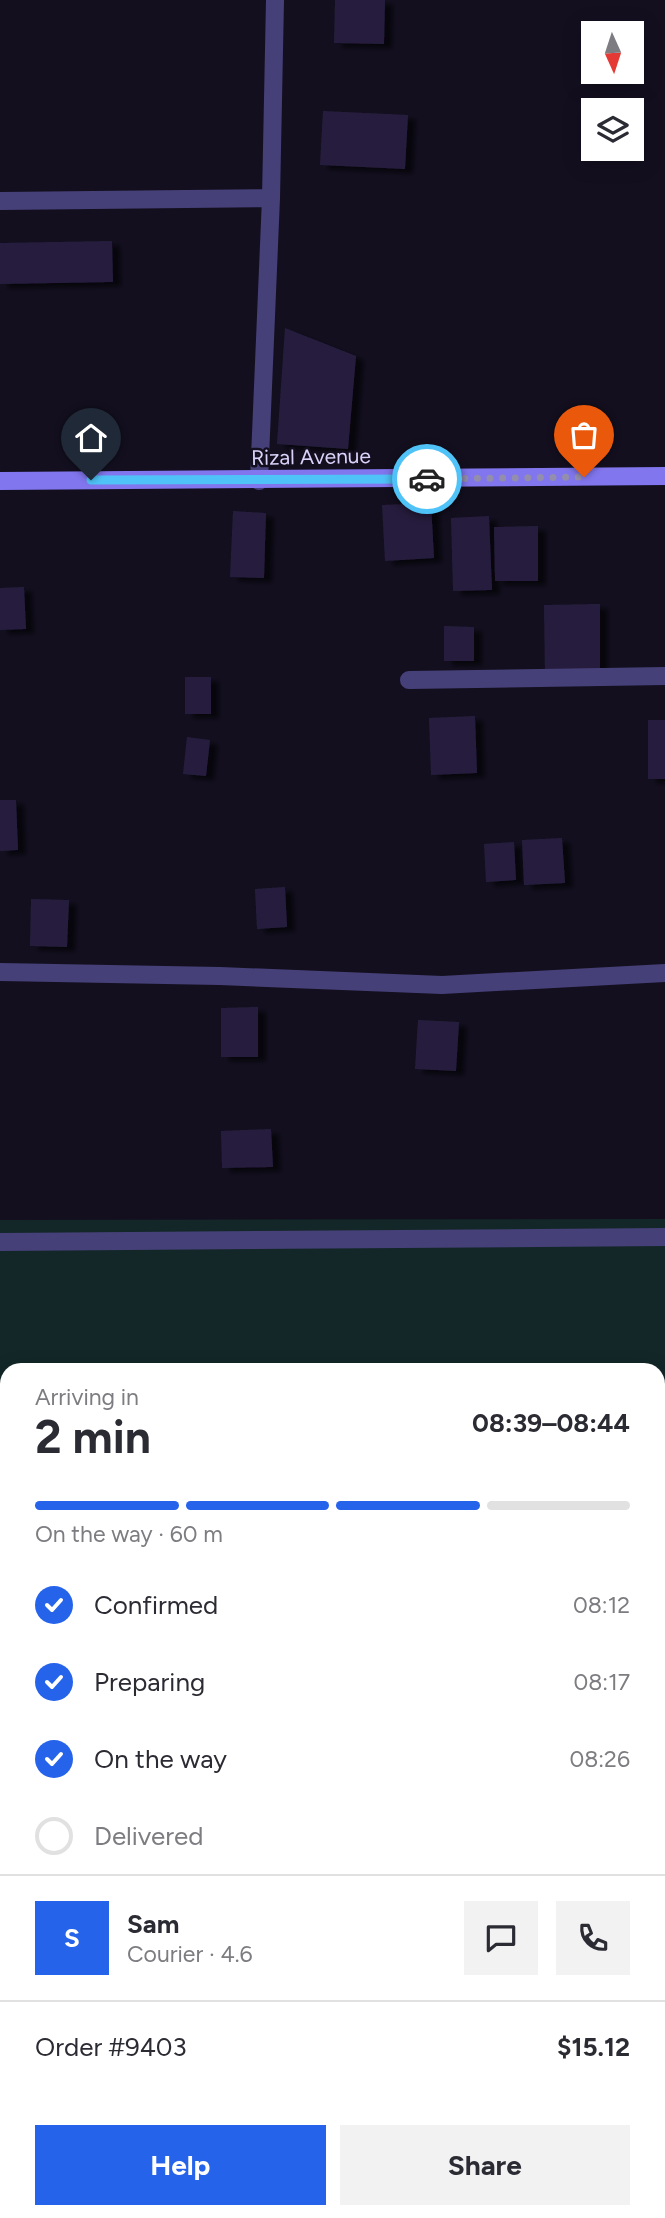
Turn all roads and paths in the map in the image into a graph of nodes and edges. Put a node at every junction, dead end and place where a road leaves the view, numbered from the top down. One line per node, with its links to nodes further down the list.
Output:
1 (275, 0): 2 (street)
2 (271, 198): 3 (street); 6 (street)
3 (0, 201)
4 (665, 477): 6 (street, Rizal Avenue)
5 (0, 481): 6 (street, Rizal Avenue)
6 (259, 481)
7 (665, 676): 8 (street)
8 (409, 680)
9 (0, 972): 10 (street)
10 (665, 973)
11 (665, 1237): 12 (street)
12 (0, 1242)

